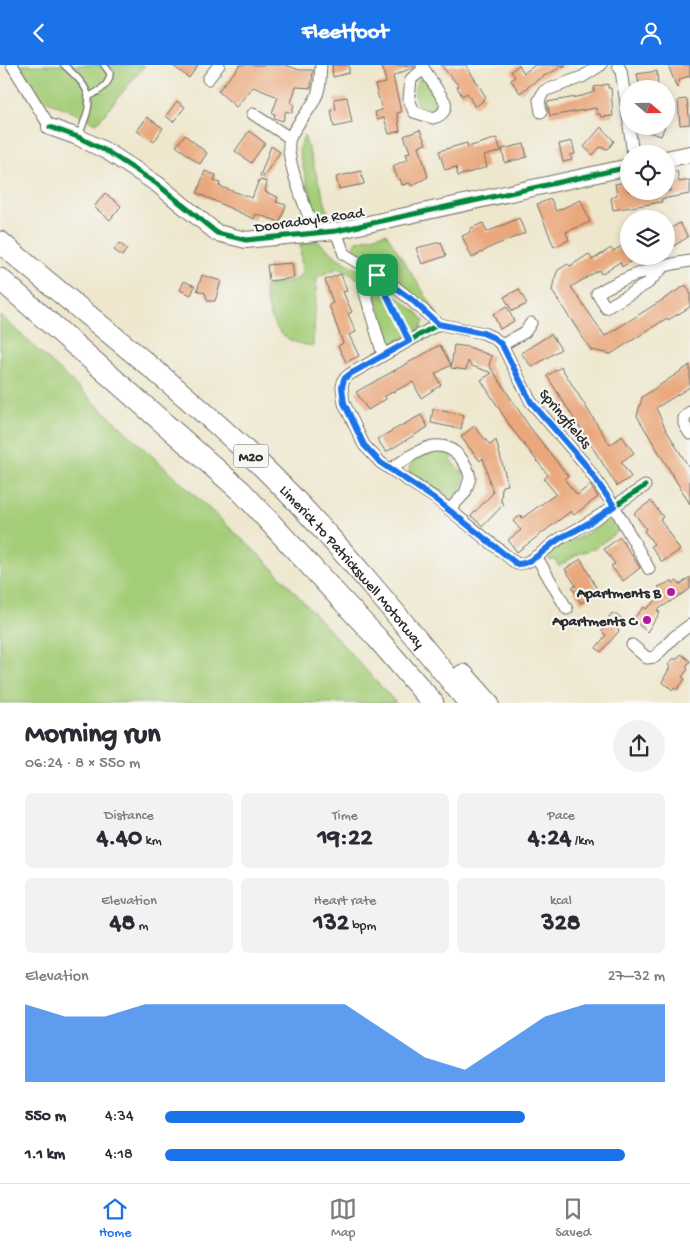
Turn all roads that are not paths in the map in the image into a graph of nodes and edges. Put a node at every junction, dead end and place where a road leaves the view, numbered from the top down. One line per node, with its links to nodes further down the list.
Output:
1 (12, 65): 13 (street, Dooradoyle Road)
2 (64, 65): 10 (lane)
3 (104, 65): 10 (lane)
4 (218, 65): 8 (street)
5 (321, 65): 15 (street)
6 (600, 65): 11 (street)
7 (623, 67): 9 (street)
8 (208, 79)
9 (624, 80)
10 (88, 97): 14 (lane)
11 (540, 112)
12 (253, 115): 15 (street)
13 (50, 127): 14 (street, Dooradoyle Road)
14 (78, 137): 20 (street, Dooradoyle Road)
15 (290, 139): 20 (street)
16 (690, 154): 17 (street)
17 (675, 157)
18 (620, 169): 19 (street, Dooradoyle Road)
19 (336, 231): 20 (street, Dooradoyle Road); 28 (street)
20 (315, 233)
21 (0, 242): 34 (highway, Limerick to Patrickswell Motorway / M20)
22 (690, 261): 23 (street)
23 (675, 263)
24 (665, 265): 24 (street)
25 (0, 279): 38 (highway, Limerick to Patrickswell Motorway / M20)
26 (363, 286): 30 (street)
27 (530, 323): 29 (street)
28 (438, 324): 29 (street); 30 (street)
29 (502, 345): 36 (street, Springfields)
30 (383, 355): 33 (street)
31 (690, 412): 32 (street)
32 (690, 434)
33 (392, 469): 37 (street); 37 (street)
34 (277, 481): 46 (highway, Limerick to Patrickswell Motorway / M20); 47 (highway, M20)
35 (645, 486): 36 (street)
36 (614, 506): 39 (street); 40 (street, Springfields)
37 (450, 509): 39 (street)
38 (274, 527): 44 (highway, M20); 45 (highway, Limerick to Patrickswell Motorway / M20)
39 (536, 556): 41 (street)
40 (649, 569)
41 (568, 609)
42 (690, 625): 43 (street)
43 (632, 645)
44 (418, 703)
45 (433, 703)
46 (469, 703)
47 (488, 703)

